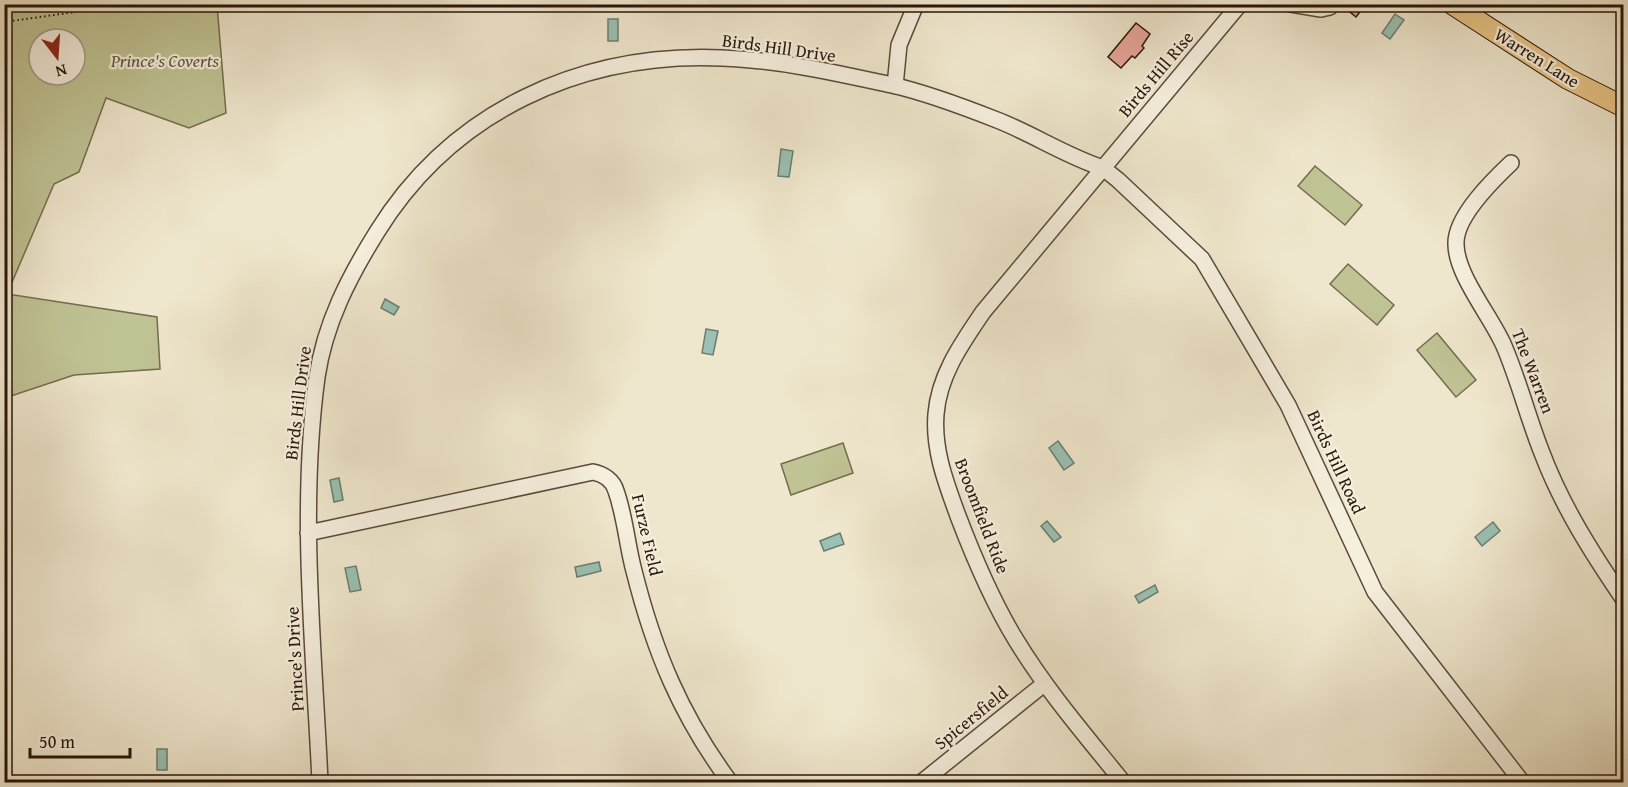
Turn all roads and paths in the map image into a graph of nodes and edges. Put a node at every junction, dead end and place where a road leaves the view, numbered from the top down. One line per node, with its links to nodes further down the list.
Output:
1 (133, 4): 7 (path)
2 (916, 4): 8 (street)
3 (1240, 4): 11 (street, Birds Hill Rise)
4 (1290, 4): 6 (street)
5 (1452, 4): 9 (main road, Warren Lane)
6 (1330, 7)
7 (4, 22)
8 (895, 86): 11 (street, Birds Hill Drive); 12 (street, Birds Hill Drive)
9 (1623, 107)
10 (1511, 163): 13 (street, The Warren)
11 (1103, 168): 14 (street, Broomfield Ride); 19 (street, Birds Hill Road)
12 (308, 533): 15 (street, Prince's Drive); 16 (street, Furze Field)
13 (1623, 600)
14 (1044, 684): 17 (street, Spicersfield); 18 (street, Broomfield Ride)
15 (320, 783)
16 (730, 783)
17 (921, 783)
18 (1123, 783)
19 (1521, 783)

